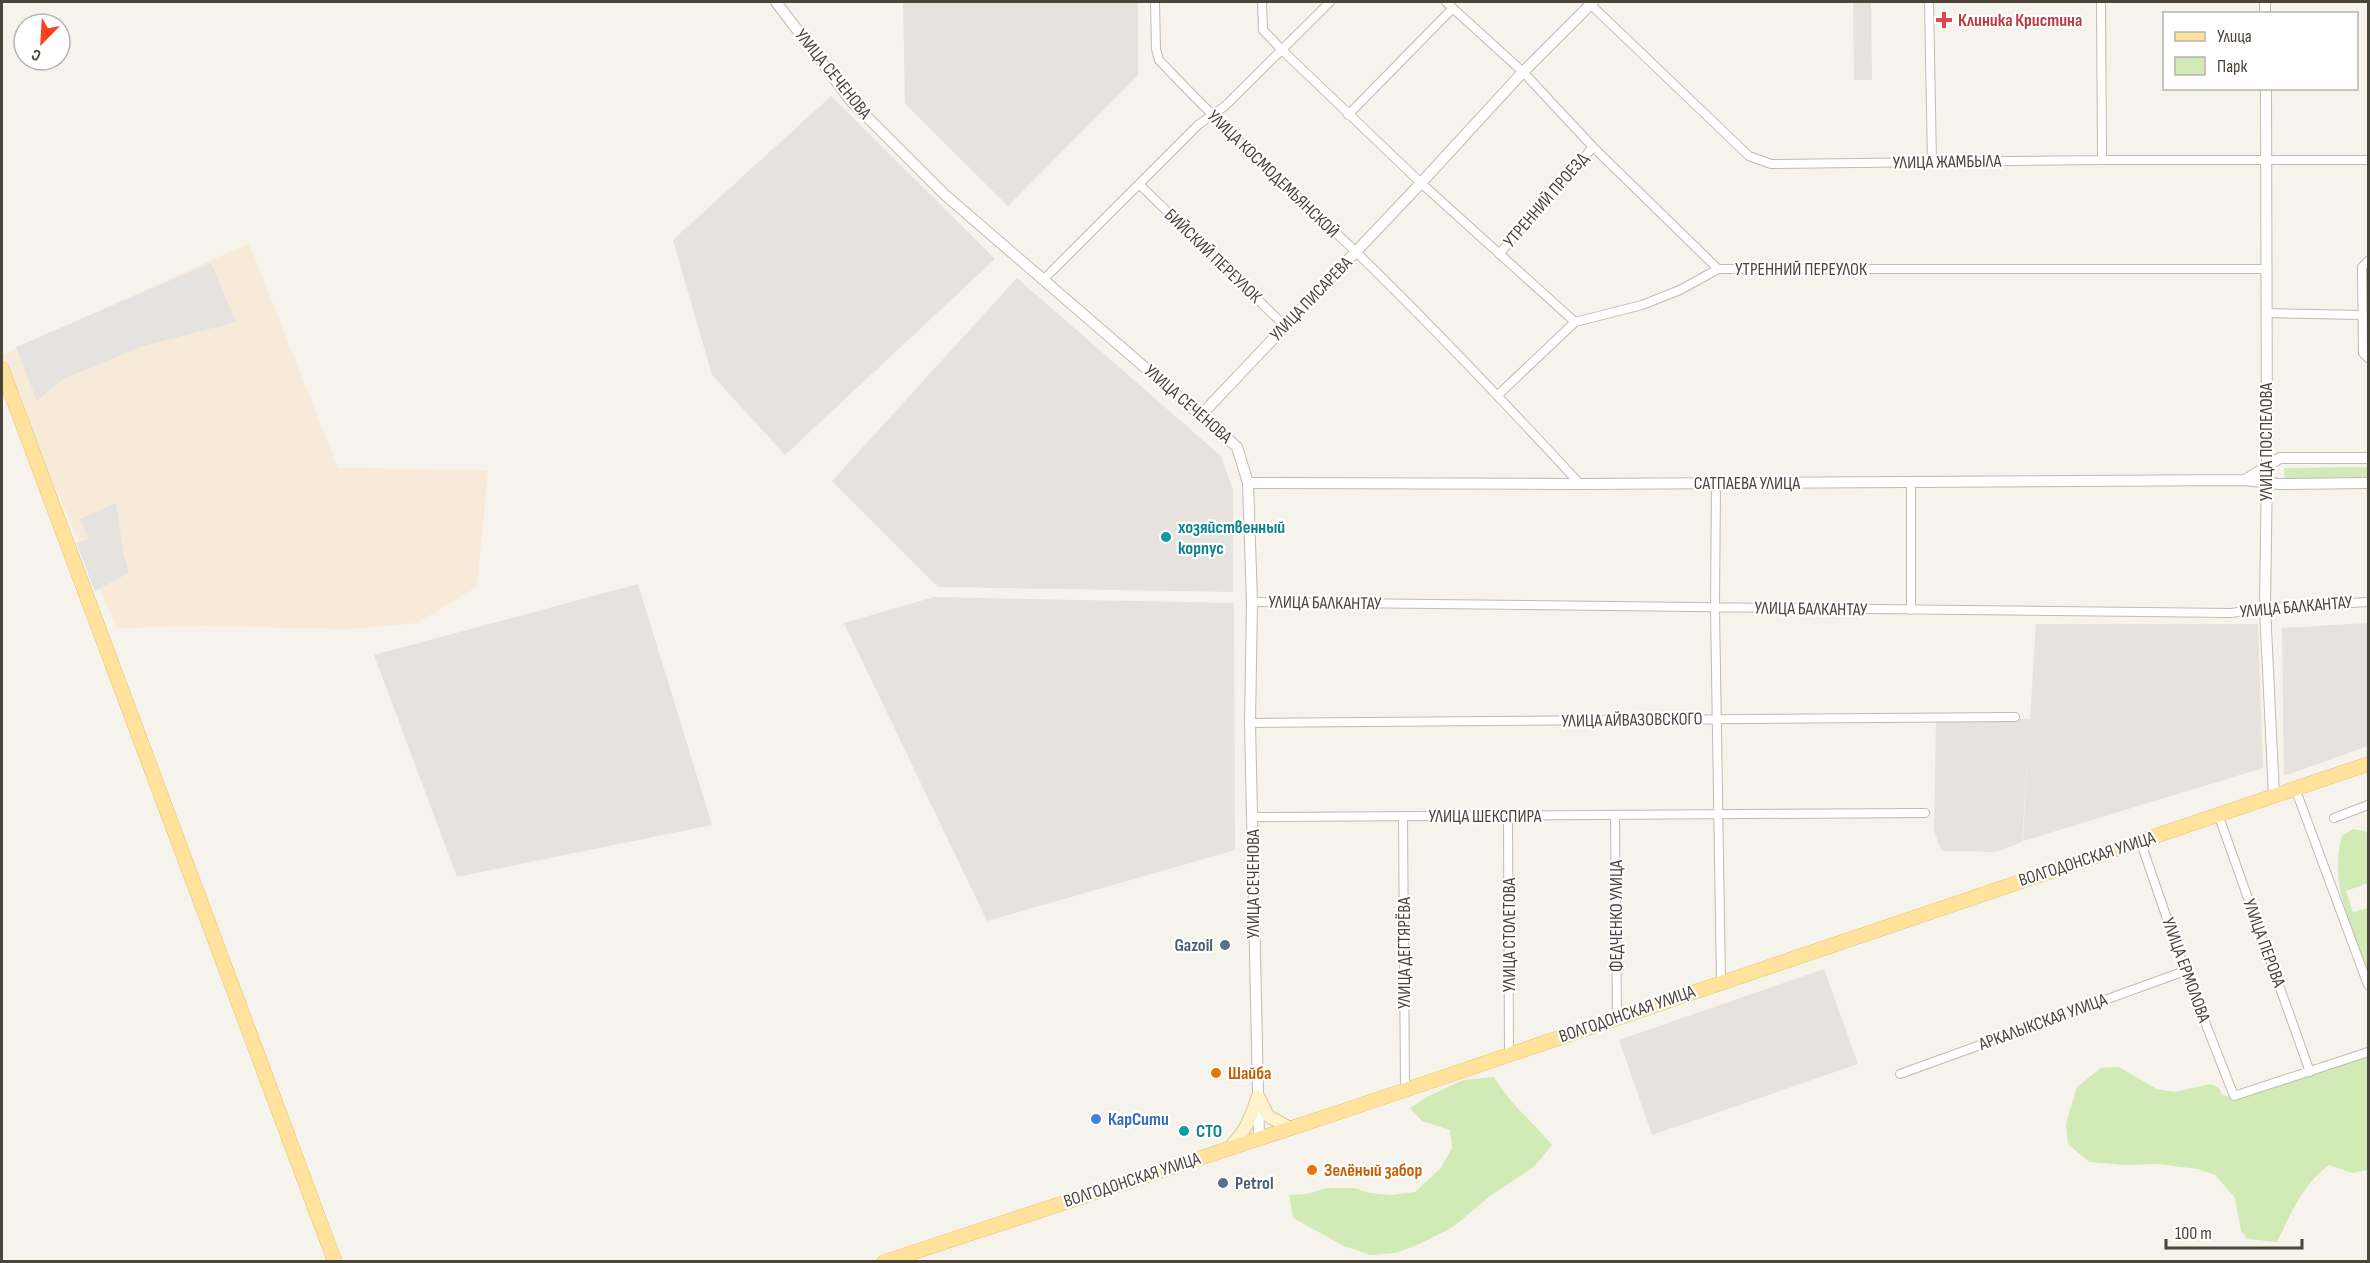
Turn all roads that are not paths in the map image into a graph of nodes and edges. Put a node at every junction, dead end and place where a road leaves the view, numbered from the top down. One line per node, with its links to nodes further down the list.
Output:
1 (776, 2): 26 (street, УЛИЦА СЕЧЕНОВА)
2 (1155, 2): 12 (street, УЛИЦА КОСМОДЕМЬЯНСКОЙ)
3 (1262, 2): 9 (street)
4 (1330, 2): 9 (street)
5 (1591, 2): 10 (street, УЛИЦА ПИСАРЕВА); 18 (street, УЛИЦА ЖАМБЫЛА)
6 (1929, 2): 18 (street)
7 (2101, 2): 15 (street)
8 (1449, 5): 10 (street, УТРЕННИЙ ПЕРЕУЛОК); 13 (street)
9 (1282, 50): 12 (street); 13 (street)
10 (1522, 72): 14 (street, УТРЕННИЙ ПЕРЕУЛОК); 19 (street, УЛИЦА ПИСАРЕВА)
11 (2266, 90): 17 (street, УЛИЦА ПОСПЕЛОВА)
12 (1211, 115): 20 (street); 21 (street, УЛИЦА КОСМОДЕМЬЯНСКОЙ)
13 (1348, 115): 19 (street)
14 (1593, 147): 22 (street, УТРЕННИЙ ПРОЕЗД); 24 (street, УТРЕННИЙ ПЕРЕУЛОК)
15 (2102, 160): 17 (street, УЛИЦА ЖАМБЫЛА); 18 (street, УЛИЦА ЖАМБЫЛА)
16 (2368, 160): 17 (street, УЛИЦА ЖАМБЫЛА)
17 (2266, 161): 25 (street, УЛИЦА ПОСПЕЛОВА)
18 (1932, 162)
19 (1421, 183): 21 (street, УЛИЦА ПИСАРЕВА); 22 (street)
20 (1140, 185): 26 (street); 30 (street, БИЙСКИЙ ПЕРЕУЛОК)
21 (1356, 252): 30 (street, УЛИЦА ПИСАРЕВА); 33 (street, УЛИЦА КОСМОДЕМЬЯНСКОЙ)
22 (1499, 254): 29 (street)
23 (2368, 261): 28 (street)
24 (1718, 269): 25 (street, УТРЕННИЙ ПЕРЕУЛОК); 29 (street)
25 (2266, 269): 27 (street, УЛИЦА ПОСПЕЛОВА)
26 (1043, 280): 34 (street, УЛИЦА СЕЧЕНОВА)
27 (2266, 313): 28 (street); 36 (street, УЛИЦА ПОСПЕЛОВА)
28 (2362, 315): 31 (street)
29 (1575, 322): 33 (street)
30 (1285, 326): 34 (street, УЛИЦА ПИСАРЕВА)
31 (2368, 358)
32 (2, 369): 78 (main road)
33 (1498, 395): 43 (street, УЛИЦА КОСМОДЕМЬЯНСКОЙ)
34 (1201, 415): 39 (street, УЛИЦА СЕЧЕНОВА)
35 (2368, 458): 36 (street)
36 (2267, 466): 37 (street); 41 (street, УЛИЦА ПОСПЕЛОВА)
37 (2246, 480): 38 (street, САТПАЕВА УЛИЦА); 41 (street, САТПАЕВА УЛИЦА)
38 (1911, 482): 40 (street, САТПАЕВА УЛИЦА); 48 (street)
39 (1248, 483): 43 (street, САТПАЕВА УЛИЦА); 44 (street, УЛИЦА СЕЧЕНОВА)
40 (1716, 483): 43 (street, САТПАЕВА УЛИЦА); 46 (street)
41 (2266, 483): 42 (street, САТПАЕВА УЛИЦА); 47 (street, УЛИЦА ПОСПЕЛОВА)
42 (2368, 483)
43 (1580, 484)
44 (1252, 602): 46 (street, УЛИЦА БАЛКАНТАУ); 51 (street, УЛИЦА СЕЧЕНОВА)
45 (2368, 602): 47 (street, УЛИЦА БАЛКАНТАУ)
46 (1715, 608): 48 (street, УЛИЦА БАЛКАНТАУ); 50 (street)
47 (2265, 608): 48 (street, УЛИЦА БАЛКАНТАУ); 54 (street, УЛИЦА ПОСПЕЛОВА)
48 (1911, 610)
49 (2015, 717): 50 (street, УЛИЦА АЙВАЗОВСКОГО)
50 (1717, 719): 51 (street, УЛИЦА АЙВАЗОВСКОГО); 57 (street)
51 (1250, 723): 62 (street, УЛИЦА СЕЧЕНОВА)
52 (2367, 768): 53 (main road, ВОЛГОДОНСКАЯ УЛИЦА)
53 (2295, 788): 54 (main road, ВОЛГОДОНСКАЯ УЛИЦА); 67 (street)
54 (2274, 796): 58 (main road, ВОЛГОДОНСКАЯ УЛИЦА)
55 (2368, 805): 63 (street)
56 (1925, 813): 57 (street, УЛИЦА ШЕКСПИРА)
57 (1718, 814): 59 (street, УЛИЦА ШЕКСПИРА); 66 (street)
58 (2218, 814): 64 (main road, ВОЛГОДОНСКАЯ УЛИЦА); 71 (street, УЛИЦА ПЕРОВА)
59 (1615, 815): 61 (street, УЛИЦА ШЕКСПИРА); 68 (street, ФЕДЧЕНКО УЛИЦА)
60 (1403, 816): 61 (street, УЛИЦА ШЕКСПИРА); 62 (street, УЛИЦА ШЕКСПИРА); 73 (street, УЛИЦА ДЕГТЯРЁВА)
61 (1508, 816): 70 (street, УЛИЦА СТОЛЕТОВА)
62 (1253, 817): 74 (street, УЛИЦА СЕЧЕНОВА)
63 (2334, 818)
64 (2141, 843): 65 (street, УЛИЦА ЕРМОЛОВА); 66 (main road, ВОЛГОДОНСКАЯ УЛИЦА)
65 (2185, 971): 71 (street, УЛИЦА ЕРМОЛОВА); 72 (street, АРКАЛЫКСКАЯ УЛИЦА)
66 (1720, 983): 68 (main road, ВОЛГОДОНСКАЯ УЛИЦА)
67 (2368, 985)
68 (1617, 1017): 70 (main road, ВОЛГОДОНСКАЯ УЛИЦА)
69 (2368, 1052): 71 (street)
70 (1509, 1055): 73 (main road, ВОЛГОДОНСКАЯ УЛИЦА)
71 (2310, 1072)
72 (1900, 1074)
73 (1405, 1089): 75 (main road, ВОЛГОДОНСКАЯ УЛИЦА)
74 (1258, 1096): 75 (main road); 76 (street, УЛИЦА СЕЧЕНОВА); 77 (main road)
75 (1290, 1128): 76 (main road, ВОЛГОДОНСКАЯ УЛИЦА)
76 (1259, 1138): 77 (main road, ВОЛГОДОНСКАЯ УЛИЦА)
77 (1228, 1149): 79 (main road, ВОЛГОДОНСКАЯ УЛИЦА)
78 (336, 1262)
79 (884, 1262)

